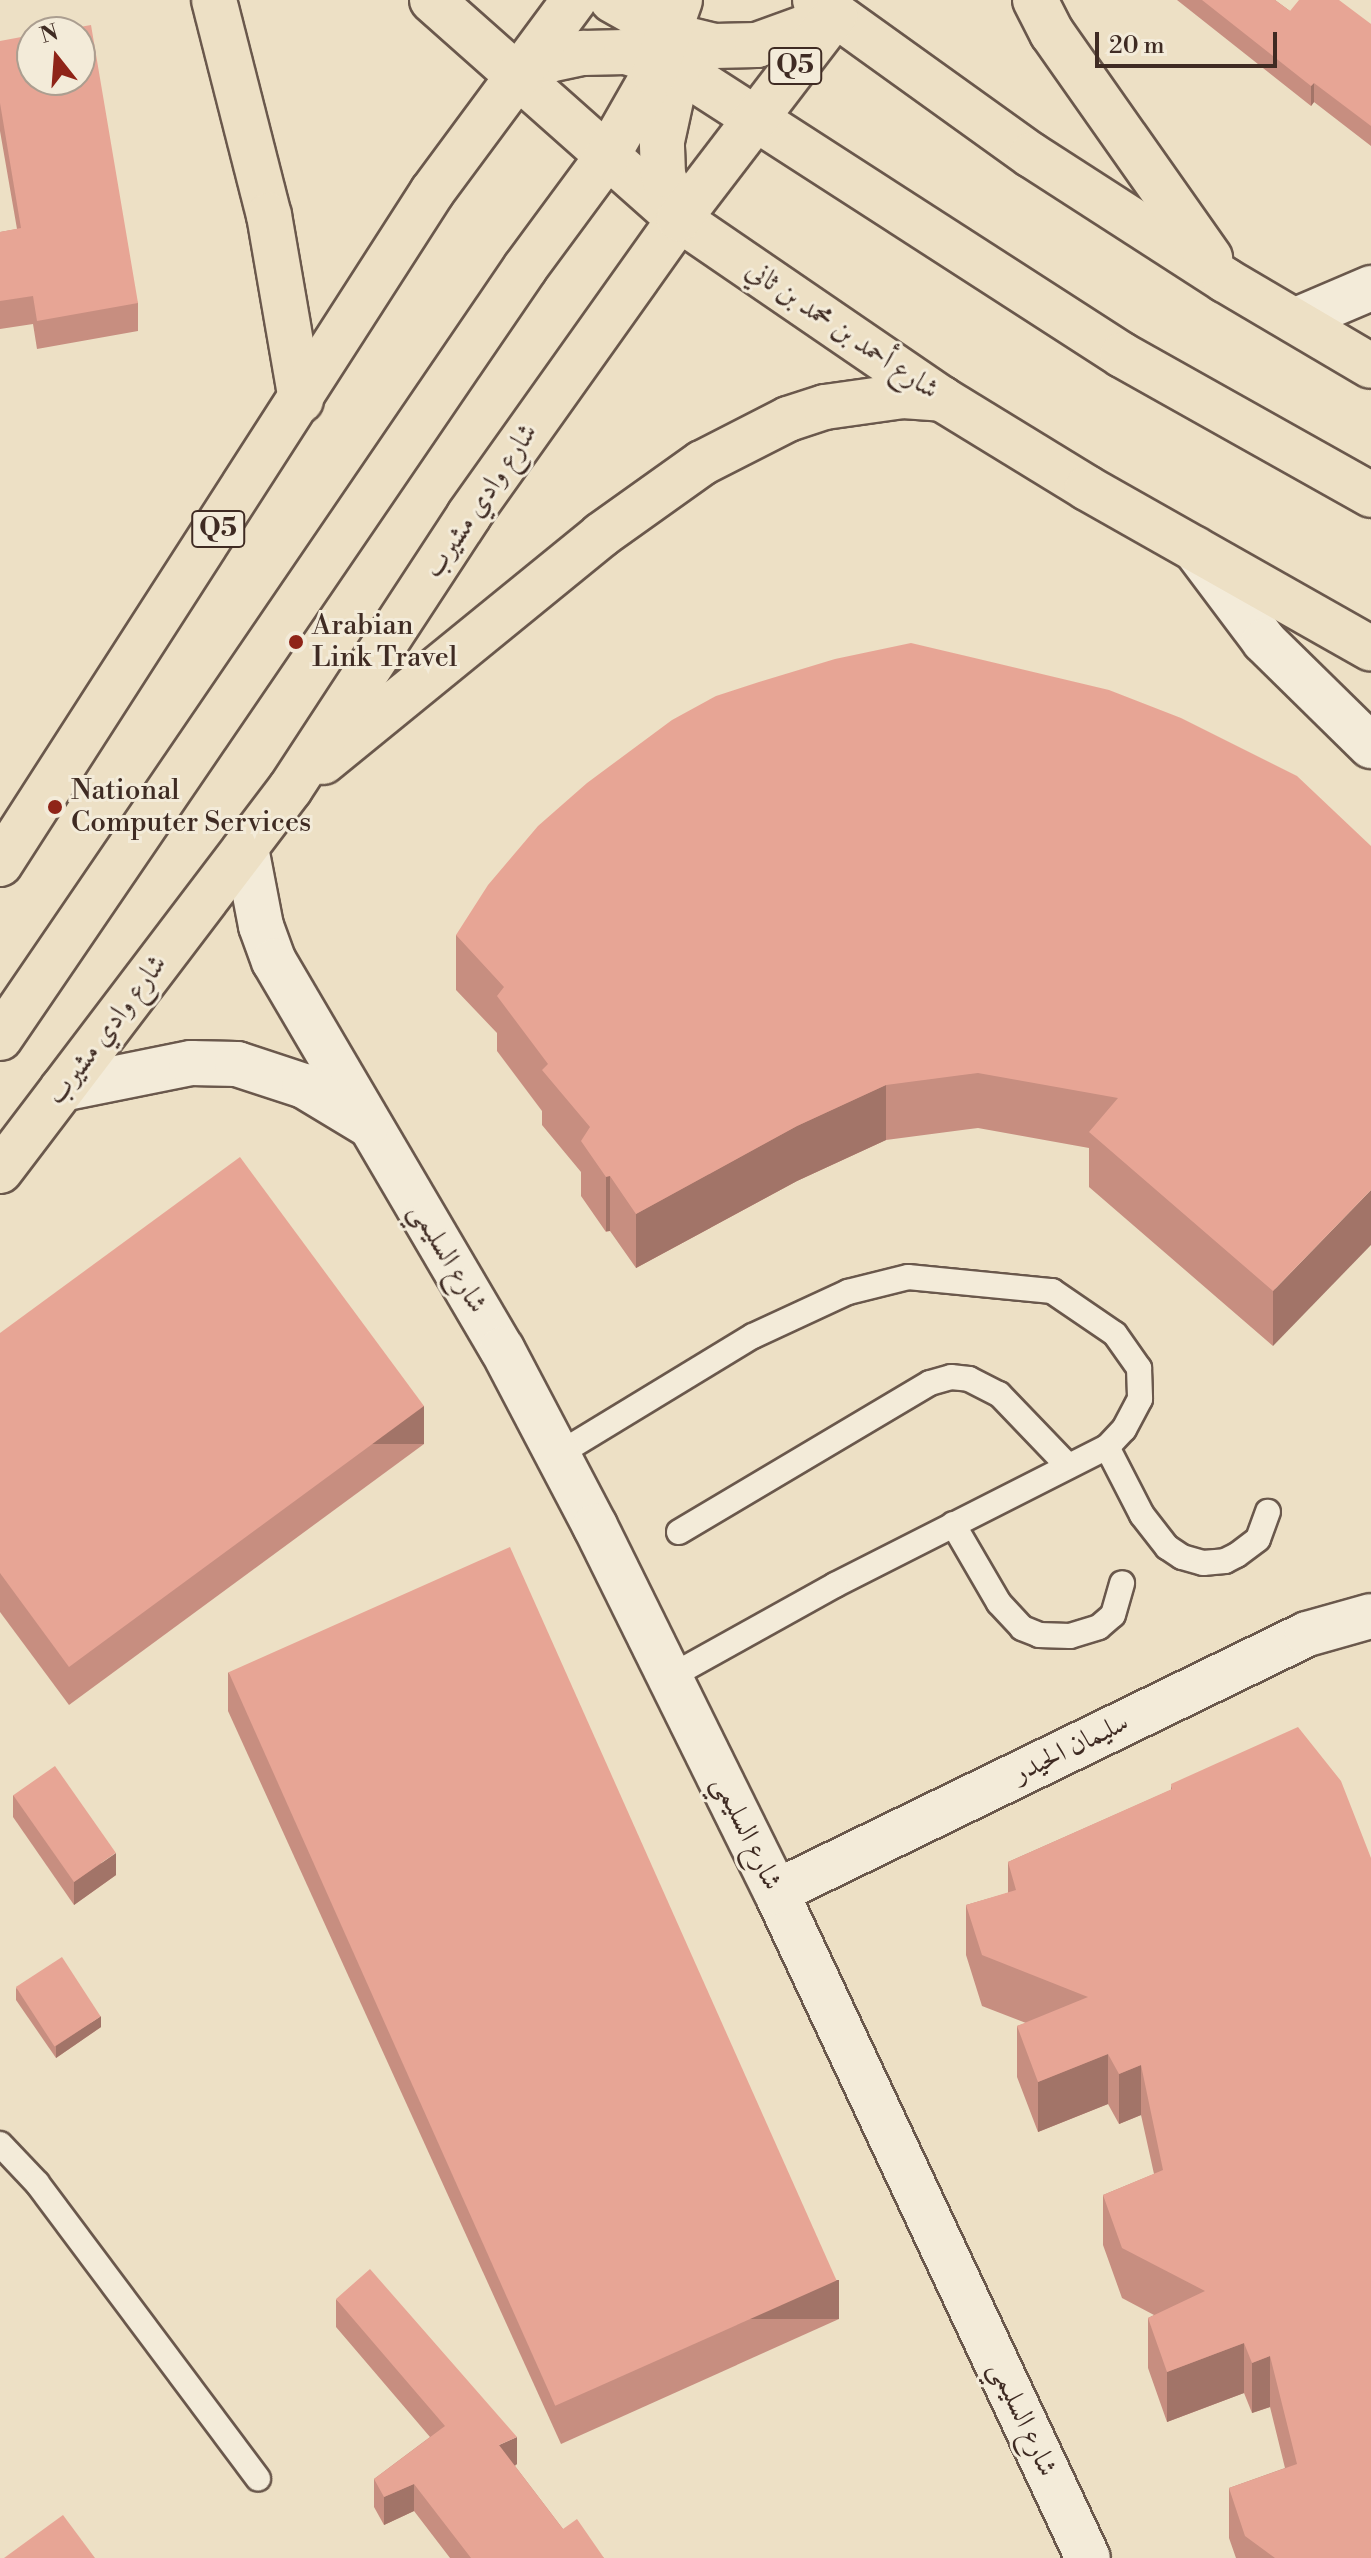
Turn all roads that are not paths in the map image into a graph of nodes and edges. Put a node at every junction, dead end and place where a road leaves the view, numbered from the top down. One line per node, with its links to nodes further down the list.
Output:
1 (214, 0): 18 (main road)
2 (432, 0): 9 (main road, شارع أحمد بن محمد بن ثاني)
3 (574, 0): 9 (main road, Q5)
4 (612, 0): 8 (main road)
5 (704, 0): 8 (main road)
6 (1035, 0): 13 (main road)
7 (825, 8): 8 (main road); 10 (main road, Q5); 13 (main road)
8 (675, 40): 9 (main road); 10 (main road); 11 (main road); 12 (main road)
9 (515, 76): 11 (main road, شارع أحمد بن محمد بن ثاني); 18 (main road, Q5)
10 (755, 116): 12 (main road, Q5); 19 (main road)
11 (606, 158): 12 (main road, شارع أحمد بن محمد بن ثاني); 26 (main road)
12 (679, 219): 17 (main road, شارع أحمد بن محمد بن ثاني); 23 (main road, شارع وادي مشيرب / Q5)
13 (1225, 280): 15 (main road)
14 (1371, 288): 15 (street)
15 (1296, 320): 16 (main road)
16 (1371, 366)
17 (942, 399): 20 (main road, شارع أحمد بن محمد بن ثاني); 23 (main road)
18 (301, 400): 25 (main road, Q5)
19 (1371, 495)
20 (1195, 549): 21 (main road, شارع أحمد بن محمد بن ثاني); 22 (street, شارع أحمد بن محمد بن ثاني)
21 (1371, 649)
22 (1371, 746)
23 (290, 789): 24 (main road, شارع وادي مشيرب / Q5)
24 (246, 848): 27 (main road, شارع وادي مشيرب / Q5); 28 (street, شارع السليمي)
25 (0, 864)
26 (0, 1038)
27 (62, 1089): 28 (street, شارع السليمي); 29 (main road, شارع وادي مشيرب / Q5)
28 (370, 1126): 31 (street, شارع السليمي)
29 (0, 1171)
30 (1107, 1447): 31 (lane); 32 (lane); 33 (lane)
31 (557, 1455): 38 (street, شارع السليمي)
32 (1068, 1466): 34 (lane); 35 (lane)
33 (1268, 1512)
34 (953, 1524): 36 (lane); 38 (lane)
35 (679, 1532)
36 (1122, 1583)
37 (1371, 1616): 39 (street, سليمان الحيدر)
38 (670, 1677): 39 (street, شارع السليمي)
39 (776, 1892): 42 (street, شارع السليمي)
40 (0, 2144): 41 (lane)
41 (258, 2478)
42 (1088, 2558)

